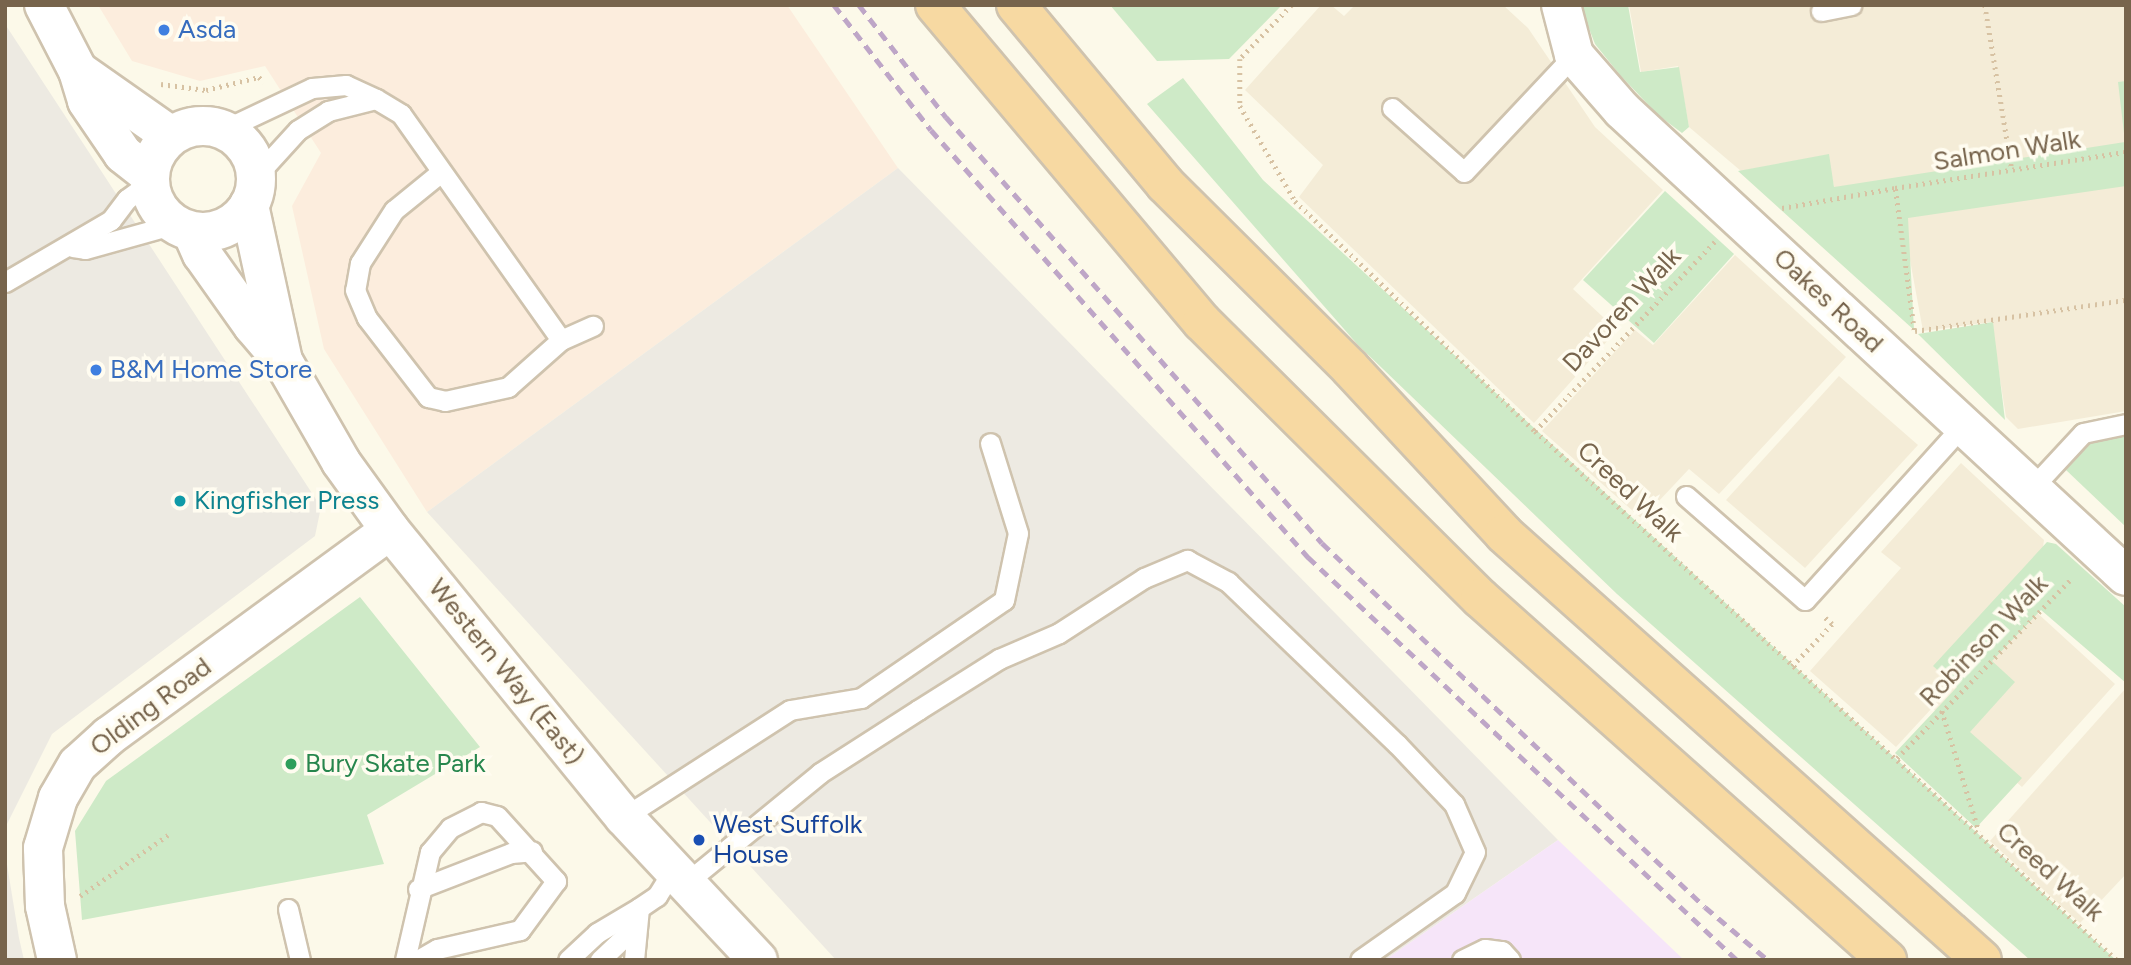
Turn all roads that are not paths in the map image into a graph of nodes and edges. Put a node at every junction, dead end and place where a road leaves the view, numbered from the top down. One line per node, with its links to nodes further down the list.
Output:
1 (44, 5): 8 (street)
2 (935, 5): 46 (highway)
3 (1016, 5): 47 (highway)
4 (1561, 5): 7 (street, Oakes Road)
5 (1851, 5): 6 (lane)
6 (1821, 11)
7 (1574, 55): 10 (lane); 23 (street, Oakes Road)
8 (78, 71): 12 (street); 14 (street)
9 (376, 99): 11 (lane); 13 (lane); 15 (lane)
10 (1392, 108)
11 (223, 130): 12 (street); 15 (street)
12 (171, 136): 14 (street)
13 (441, 172): 20 (lane); 20 (lane)
14 (150, 179): 16 (street); 17 (lane)
15 (253, 190): 16 (street); 21 (street, Western Way (East))
16 (183, 228): 17 (lane); 21 (street, Western Way (East))
17 (72, 246): 18 (lane)
18 (5, 282)
19 (593, 326): 20 (lane)
20 (561, 340)
21 (283, 360): 27 (street, Western Way (East))
22 (2126, 424): 25 (lane)
23 (1963, 425): 25 (street, Oakes Road); 26 (lane)
24 (990, 443): 29 (lane)
25 (2031, 488): 28 (street, Oakes Road)
26 (1686, 496)
27 (390, 530): 29 (street, Western Way (East)); 35 (street, Olding Road)
28 (2126, 576)
29 (624, 817): 31 (street, Western Way (East))
30 (532, 851): 32 (lane); 32 (lane); 38 (lane)
31 (681, 876): 34 (lane); 42 (street, Western Way (East)); 43 (lane)
32 (418, 889): 37 (lane)
33 (288, 909): 36 (lane)
34 (638, 916): 39 (lane); 40 (lane); 41 (lane)
35 (57, 960)
36 (300, 960)
37 (405, 960)
38 (418, 960)
39 (568, 960)
40 (600, 960)
41 (634, 960)
42 (758, 960)
43 (1360, 960)
44 (1462, 960): 45 (lane)
45 (1510, 960)
46 (1887, 960)
47 (1982, 960)

